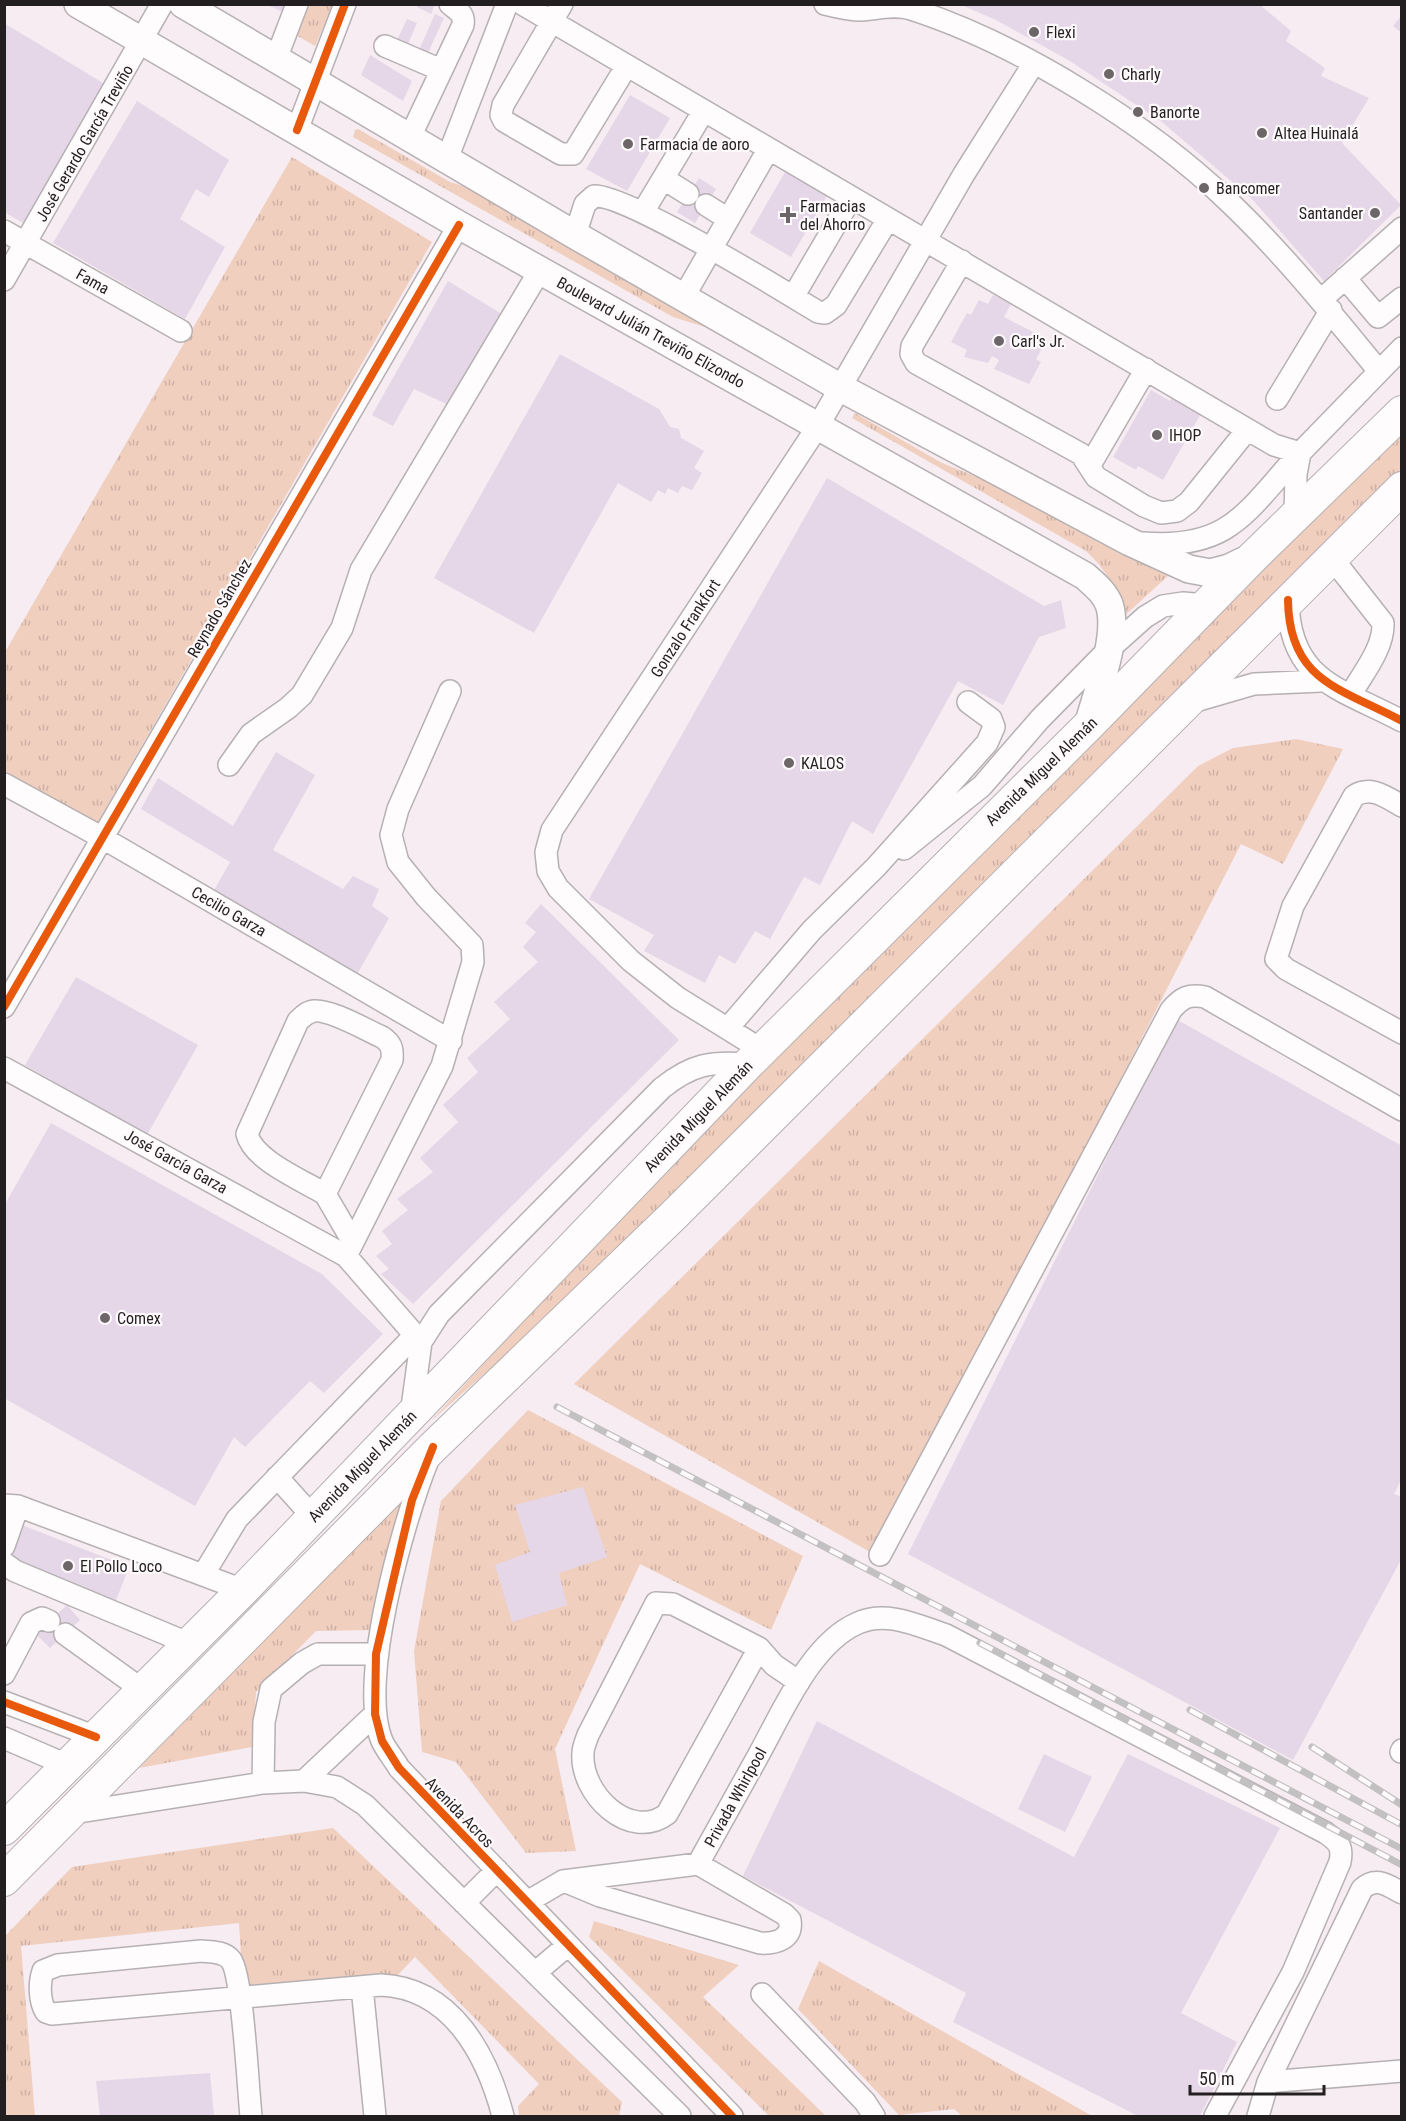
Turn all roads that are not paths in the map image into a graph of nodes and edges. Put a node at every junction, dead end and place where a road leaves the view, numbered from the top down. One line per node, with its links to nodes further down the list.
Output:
1 (78, 4): 12 (main road, Boulevard Julián Treviño Elizondo)
2 (162, 4): 12 (street, José Gerardo García Treviño)
3 (183, 4): 13 (main road, Boulevard Julián Treviño Elizondo)
4 (297, 4): 13 (street)
5 (345, 4): 17 (street)
6 (450, 4): 16 (street)
7 (507, 4): 21 (street)
8 (522, 4): 10 (street)
9 (825, 4): 14 (street)
10 (557, 13): 15 (street); 15 (street)
11 (385, 46): 16 (street)
12 (152, 48): 17 (main road, Boulevard Julián Treviño Elizondo); 32 (street, José Gerardo García Treviño)
13 (276, 59): 17 (main road, Boulevard Julián Treviño Elizondo)
14 (1034, 63): 31 (street, Gonzalo Frankfort); 41 (street)
15 (626, 66): 18 (street)
16 (441, 70): 19 (street)
17 (306, 106): 19 (main road, Boulevard Julián Treviño Elizondo); 21 (main road); 27 (main road, Boulevard Julián Treviño Elizondo)
18 (703, 112): 20 (street); 22 (street)
19 (410, 137): 21 (main road, Boulevard Julián Treviño Elizondo)
20 (768, 150): 23 (street); 25 (street)
21 (447, 159): 30 (main road, Boulevard Julián Treviño Elizondo)
22 (664, 179): 24 (street); 25 (street)
23 (851, 198): 26 (street); 38 (street)
24 (643, 212): 30 (street); 33 (street)
25 (728, 219): 33 (street)
26 (888, 219): 31 (street); 38 (street)
27 (459, 225): 35 (main road, Boulevard Julián Treviño Elizondo); 71 (street, Reynado Sánchez)
28 (1401, 228): 36 (street)
29 (4, 231): 32 (street, Fama)
30 (575, 235): 39 (main road, Boulevard Julián Treviño Elizondo)
31 (925, 239): 34 (street); 47 (street, Gonzalo Frankfort)
32 (25, 243): 37 (street, José Gerardo García Treviño); 42 (street, Fama)
33 (710, 249): 38 (street); 39 (street)
34 (962, 261): 44 (street); 51 (street)
35 (540, 270): 47 (main road, Boulevard Julián Treviño Elizondo); 67 (street)
36 (1345, 278): 40 (street); 41 (street)
37 (4, 280)
38 (793, 297)
39 (682, 298): 47 (main road, Boulevard Julián Treviño Elizondo)
40 (1401, 298)
41 (1326, 304): 45 (street); 46 (street)
42 (181, 331)
43 (1401, 348): 45 (street)
44 (1146, 369): 49 (street); 51 (street)
45 (1379, 371): 50 (street)
46 (1276, 399)
47 (829, 407): 54 (main road, Boulevard Julián Treviño Elizondo); 59 (main road, Boulevard Julián Treviño Elizondo); 74 (street, Gonzalo Frankfort)
48 (1401, 412): 53 (highway, Avenida Miguel Alemán)
49 (1247, 429): 50 (street); 51 (street)
50 (1300, 453): 53 (street); 54 (street)
51 (1089, 465)
52 (1401, 488): 56 (highway)
53 (1295, 515): 55 (highway, Avenida Miguel Alemán)
54 (1131, 542): 55 (main road, Boulevard Julián Treviño Elizondo)
55 (1254, 556): 58 (highway, Avenida Miguel Alemán)
56 (1332, 558): 57 (highway); 62 (street)
57 (1288, 600): 60 (street); 64 (highway)
58 (1206, 604): 59 (street); 66 (highway, Avenida Miguel Alemán)
59 (1107, 651): 66 (main road, Boulevard Julián Treviño Elizondo); 69 (street)
60 (1321, 681): 62 (street); 64 (street)
61 (450, 691): 76 (street)
62 (1351, 694): 65 (street)
63 (968, 702): 72 (street)
64 (1183, 705): 84 (highway)
65 (1401, 721)
66 (1088, 726): 69 (highway, Avenida Miguel Alemán)
67 (229, 765)
68 (4, 784): 71 (street, Cecilio Garza)
69 (993, 796): 72 (street); 77 (highway, Avenida Miguel Alemán)
70 (1401, 806): 75 (street)
71 (101, 837): 73 (street, Reynado Sánchez); 76 (street, Cecilio Garza)
72 (876, 867): 74 (street)
73 (4, 1007)
74 (728, 1028): 77 (street)
75 (1401, 1033)
76 (451, 1041): 81 (street)
77 (755, 1057): 82 (street); 83 (highway, Avenida Miguel Alemán)
78 (4, 1068): 81 (street, José García Garza)
79 (1401, 1110): 89 (street)
80 (325, 1194): 80 (street); 81 (street)
81 (350, 1249): 82 (street)
82 (418, 1338): 83 (street); 85 (street)
83 (411, 1415): 87 (highway, Avenida Miguel Alemán)
84 (433, 1447): 95 (street, Avenida Acros); 107 (highway)
85 (277, 1477): 87 (street); 91 (street)
86 (11, 1506): 88 (street); 91 (street)
87 (313, 1517): 92 (highway, Avenida Miguel Alemán)
88 (4, 1546)
89 (880, 1556)
90 (4, 1563): 93 (street)
91 (203, 1575): 92 (street)
92 (243, 1590): 93 (highway, Avenida Miguel Alemán)
93 (190, 1644): 98 (highway, Avenida Miguel Alemán)
94 (759, 1648): 94 (street); 97 (street)
95 (376, 1654): 100 (street, Avenida Acros); 105 (street)
96 (4, 1674): 98 (street)
97 (799, 1682): 109 (street, Privada Whirlpool); 129 (street, Privada Whirlpool)
98 (144, 1691): 101 (highway, Avenida Miguel Alemán)
99 (4, 1702): 101 (street)
100 (375, 1714): 104 (street); 110 (street, Avenida Acros)
101 (96, 1737): 103 (highway, Avenida Miguel Alemán)
102 (4, 1738): 103 (street)
103 (67, 1765): 106 (highway, Avenida Miguel Alemán)
104 (304, 1781): 105 (street); 115 (street)
105 (263, 1783): 107 (street)
106 (18, 1802): 108 (highway, Avenida Miguel Alemán)
107 (73, 1813): 111 (highway)
108 (4, 1829)
109 (698, 1864): 112 (street, Privada Whirlpool); 112 (street)
110 (497, 1870): 114 (street, Avenida Acros); 115 (street)
111 (4, 1880)
112 (562, 1881): 114 (street, Privada Whirlpool)
113 (1401, 1893): 122 (street)
114 (527, 1902): 116 (street, Avenida Acros)
115 (464, 1903): 117 (street)
116 (568, 1945): 117 (street); 127 (street, Avenida Acros)
117 (535, 1972): 126 (street)
118 (362, 1987): 120 (street); 124 (street); 125 (street)
119 (762, 1994): 128 (street)
120 (239, 1999): 120 (street); 123 (street)
121 (1401, 2071): 122 (street)
122 (1268, 2082): 130 (street)
123 (251, 2116)
124 (375, 2116)
125 (503, 2116)
126 (680, 2116)
127 (732, 2116)
128 (874, 2116)
129 (1215, 2116)
130 (1258, 2116)

